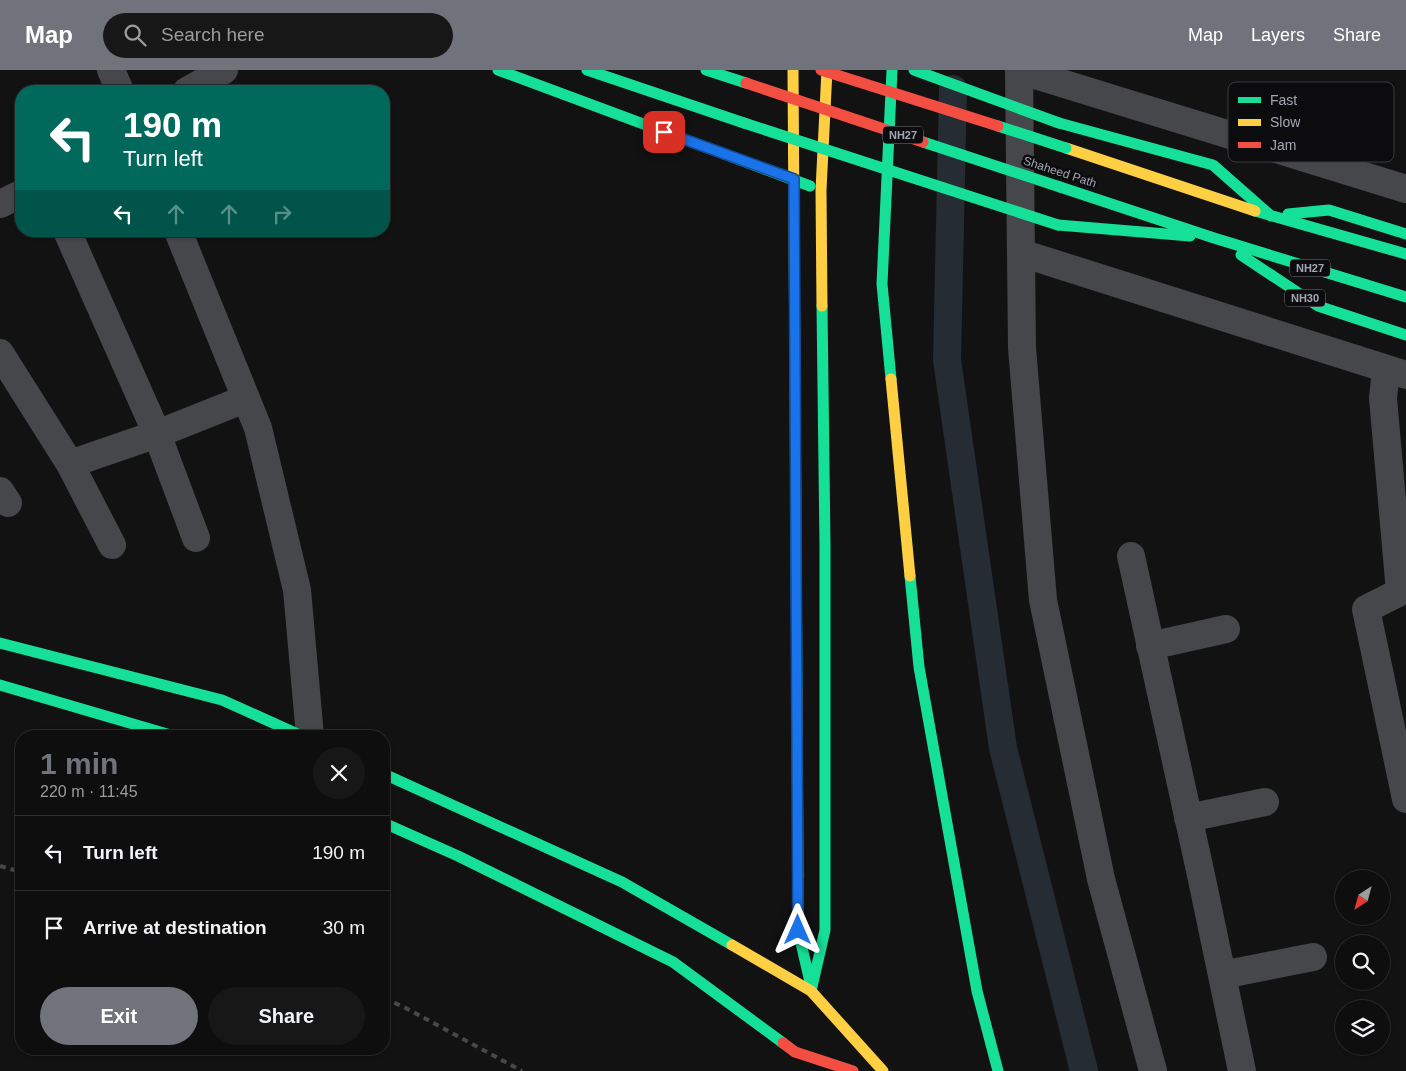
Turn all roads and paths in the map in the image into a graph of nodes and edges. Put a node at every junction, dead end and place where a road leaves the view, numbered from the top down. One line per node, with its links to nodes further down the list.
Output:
1 (111, 70): 12 (street)
2 (224, 70): 13 (street)
3 (498, 70): 16 (main road)
4 (587, 70): 25 (main road, bridge)
5 (706, 70): 25 (main road, Shaheed Path / NH27, bridge)
6 (793, 70): 16 (main road)
7 (821, 70): 21 (main road, Shaheed Path, bridge)
8 (827, 70): 18 (main road)
9 (892, 70): 56 (main road)
10 (914, 70): 21 (main road, bridge)
11 (1019, 70): 14 (street); 26 (street)
12 (117, 85)
13 (198, 85)
14 (1228, 134)
15 (1318, 162): 17 (street)
16 (794, 179): 18 (main road); 53 (main road)
17 (1406, 189)
18 (821, 190): 53 (main road)
19 (15, 197): 20 (street)
20 (0, 204)
21 (1271, 216): 22 (main road); 27 (main road, Shaheed Path)
22 (1406, 234)
23 (71, 237): 33 (street)
24 (180, 237): 32 (street)
25 (1214, 238): 28 (main road, Shaheed Path / NH27); 29 (main road, NH30)
26 (1021, 253): 31 (street); 57 (street)
27 (1406, 254)
28 (1406, 297)
29 (1406, 335)
30 (0, 353): 34 (street)
31 (1396, 372): 38 (street)
32 (245, 399): 33 (street); 45 (street)
33 (157, 434): 34 (street); 35 (street)
34 (70, 464): 36 (street)
35 (196, 538)
36 (112, 546)
37 (1131, 556): 41 (street)
38 (1403, 590): 47 (street)
39 (1226, 629): 41 (street)
40 (0, 643): 44 (main road)
41 (1150, 646): 49 (street)
42 (0, 685): 43 (main road)
43 (154, 730)
44 (289, 730)
45 (309, 730)
46 (390, 777): 53 (main road)
47 (1406, 799)
48 (1265, 802): 49 (street)
49 (1188, 818): 52 (street)
50 (390, 826): 54 (main road)
51 (1313, 957): 52 (street)
52 (1222, 975): 58 (street)
53 (812, 991): 55 (main road)
54 (854, 1071)
55 (883, 1071)
56 (998, 1071)
57 (1153, 1071)
58 (1242, 1071)

